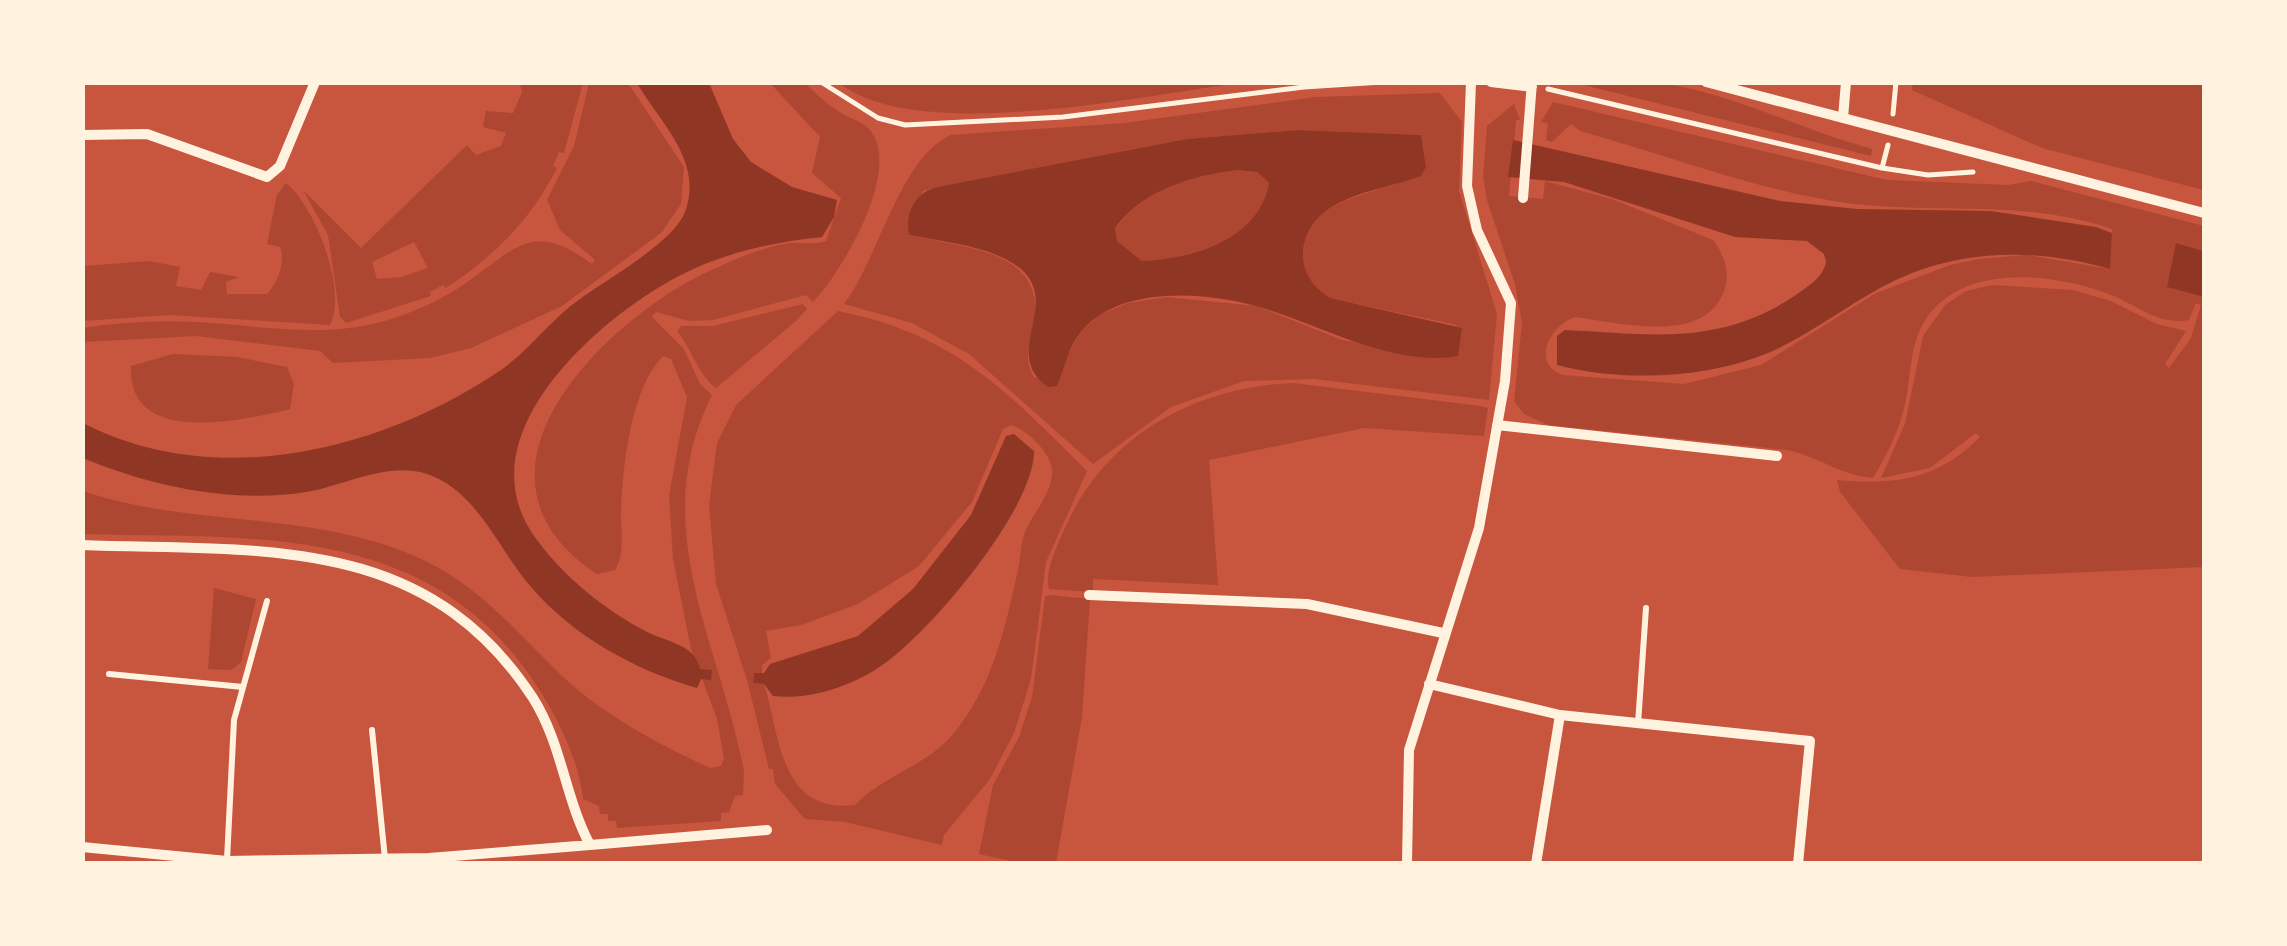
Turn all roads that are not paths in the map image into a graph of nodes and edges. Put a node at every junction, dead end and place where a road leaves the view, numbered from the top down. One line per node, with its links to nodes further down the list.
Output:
1 (315, 82): 8 (street)
2 (1471, 82): 11 (street)
3 (1491, 82): 6 (street)
4 (1706, 82): 7 (street)
5 (1846, 82): 7 (street)
6 (1532, 85): 9 (street)
7 (1843, 118): 10 (street)
8 (82, 135)
9 (1523, 198)
10 (2204, 213)
11 (1497, 424): 12 (street); 17 (street)
12 (1777, 456)
13 (82, 545): 25 (street)
14 (1089, 595): 17 (street)
15 (268, 601): 20 (lane)
16 (1646, 608): 22 (lane)
17 (1443, 633): 19 (street)
18 (109, 674): 20 (lane)
19 (1429, 684): 21 (street); 30 (street)
20 (243, 686): 29 (lane)
21 (1560, 715): 22 (street); 31 (street)
22 (1638, 725): 32 (street)
23 (372, 730): 27 (lane)
24 (767, 830): 25 (street)
25 (590, 845): 28 (street)
26 (82, 847): 29 (street)
27 (385, 860): 28 (street); 29 (street)
28 (429, 860)
29 (227, 861)
30 (1407, 864)
31 (1536, 864)
32 (1798, 864)

